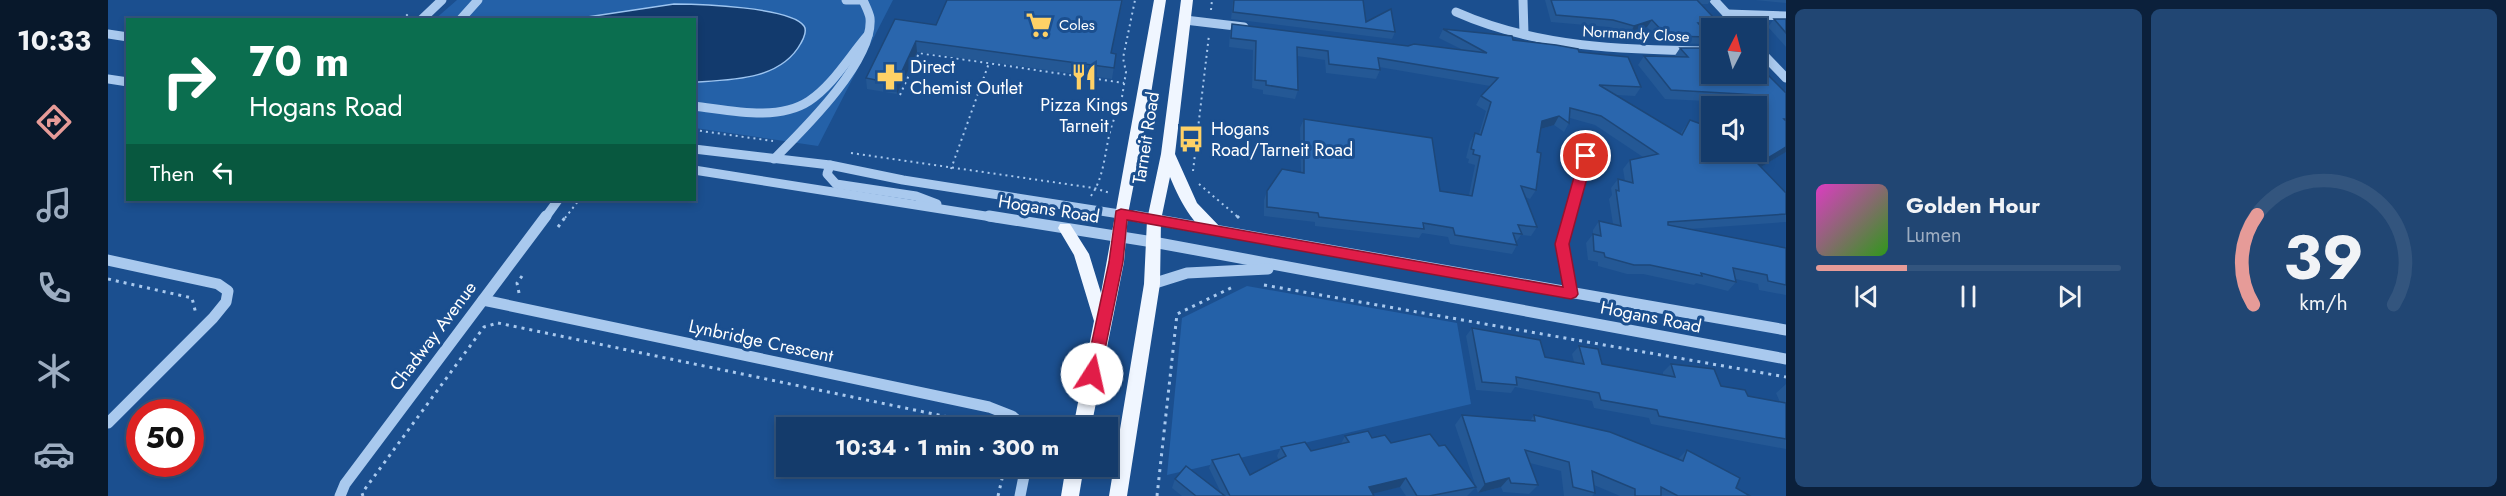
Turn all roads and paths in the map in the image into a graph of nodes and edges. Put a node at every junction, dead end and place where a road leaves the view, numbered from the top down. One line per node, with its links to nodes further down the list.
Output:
1 (442, 0): 14 (street)
2 (478, 0): 15 (street)
3 (846, 0): 4 (street)
4 (863, 0): 22 (street)
5 (1135, 0): 30 (path)
6 (1160, 0): 49 (main road, Tarneit Road)
7 (1187, 0): 17 (main road, Tarneit Road)
8 (1212, 0): 18 (path)
9 (1523, 0): 21 (street)
10 (1714, 0): 12 (street)
11 (1456, 12): 21 (street, Normandy Close)
12 (1727, 14): 13 (street); 16 (street)
13 (1786, 16)
14 (423, 18)
15 (462, 18)
16 (1731, 18)
17 (1185, 20): 18 (street); 39 (main road, Tarneit Road)
18 (1210, 22): 19 (street); 45 (path)
19 (1256, 29)
20 (108, 34): 23 (street)
21 (1524, 34): 24 (street, Normandy Close)
22 (868, 35): 33 (street); 36 (street)
23 (126, 37)
24 (1701, 51)
25 (1767, 59): 27 (street)
26 (989, 63): 30 (path); 31 (path); 43 (path)
27 (1786, 78)
28 (108, 79): 29 (street)
29 (126, 82)
30 (1124, 83): 32 (path)
31 (900, 95)
32 (1122, 97)
33 (696, 106)
34 (1119, 109): 43 (path)
35 (696, 130): 36 (path)
36 (789, 144): 41 (street)
37 (696, 149): 41 (street, Hogans Road)
38 (848, 153): 43 (path)
39 (1168, 154): 50 (main road, Tarneit Road); 52 (main road)
40 (1586, 156): 63 (street)
41 (774, 159): 42 (street, Hogans Road)
42 (830, 165): 48 (street); 49 (street, Hogans Road)
43 (951, 169)
44 (696, 170): 48 (street, Hogans Road)
45 (1214, 197)
46 (557, 201): 64 (street, Chadway Avenue)
47 (578, 201): 53 (path)
48 (963, 213): 51 (street, Hogans Road)
49 (1121, 214): 50 (street, Hogans Road); 54 (main road, Tarneit Road)
50 (1154, 220): 52 (street, Hogans Road); 55 (main road, Tarneit Road)
51 (1065, 228): 54 (street, Hogans Road); 68 (main road)
52 (1216, 230): 63 (street, Hogans Road)
53 (551, 237)
54 (1118, 237): 55 (street, Hogans Road); 68 (main road, Tarneit Road)
55 (1153, 242): 57 (street, Hogans Road); 61 (main road, Tarneit Road)
56 (108, 260): 75 (street)
57 (1287, 268): 61 (street); 70 (street, Hogans Road)
58 (524, 274): 65 (path)
59 (108, 279): 66 (path)
60 (1245, 282): 85 (path)
61 (1152, 284): 84 (main road, Tarneit Road)
62 (1256, 284): 71 (path)
63 (1571, 294): 69 (street, Hogans Road)
64 (483, 300): 65 (street, Lynbridge Crescent); 79 (street, Chadway Avenue)
65 (510, 306): 67 (path); 73 (street, Lynbridge Crescent)
66 (188, 321)
67 (498, 322): 72 (path); 80 (path)
68 (1102, 322): 74 (main road, Tarneit Road)
69 (1786, 330)
70 (1786, 359)
71 (1786, 377)
72 (944, 417)
73 (1016, 417)
74 (1084, 417)
75 (108, 423)
76 (1002, 477): 81 (path)
77 (1024, 477): 82 (street)
78 (1073, 477): 83 (main road)
79 (340, 496)
80 (363, 496)
81 (998, 496)
82 (1020, 496)
83 (1070, 496)
84 (1118, 496)
85 (1157, 496)

